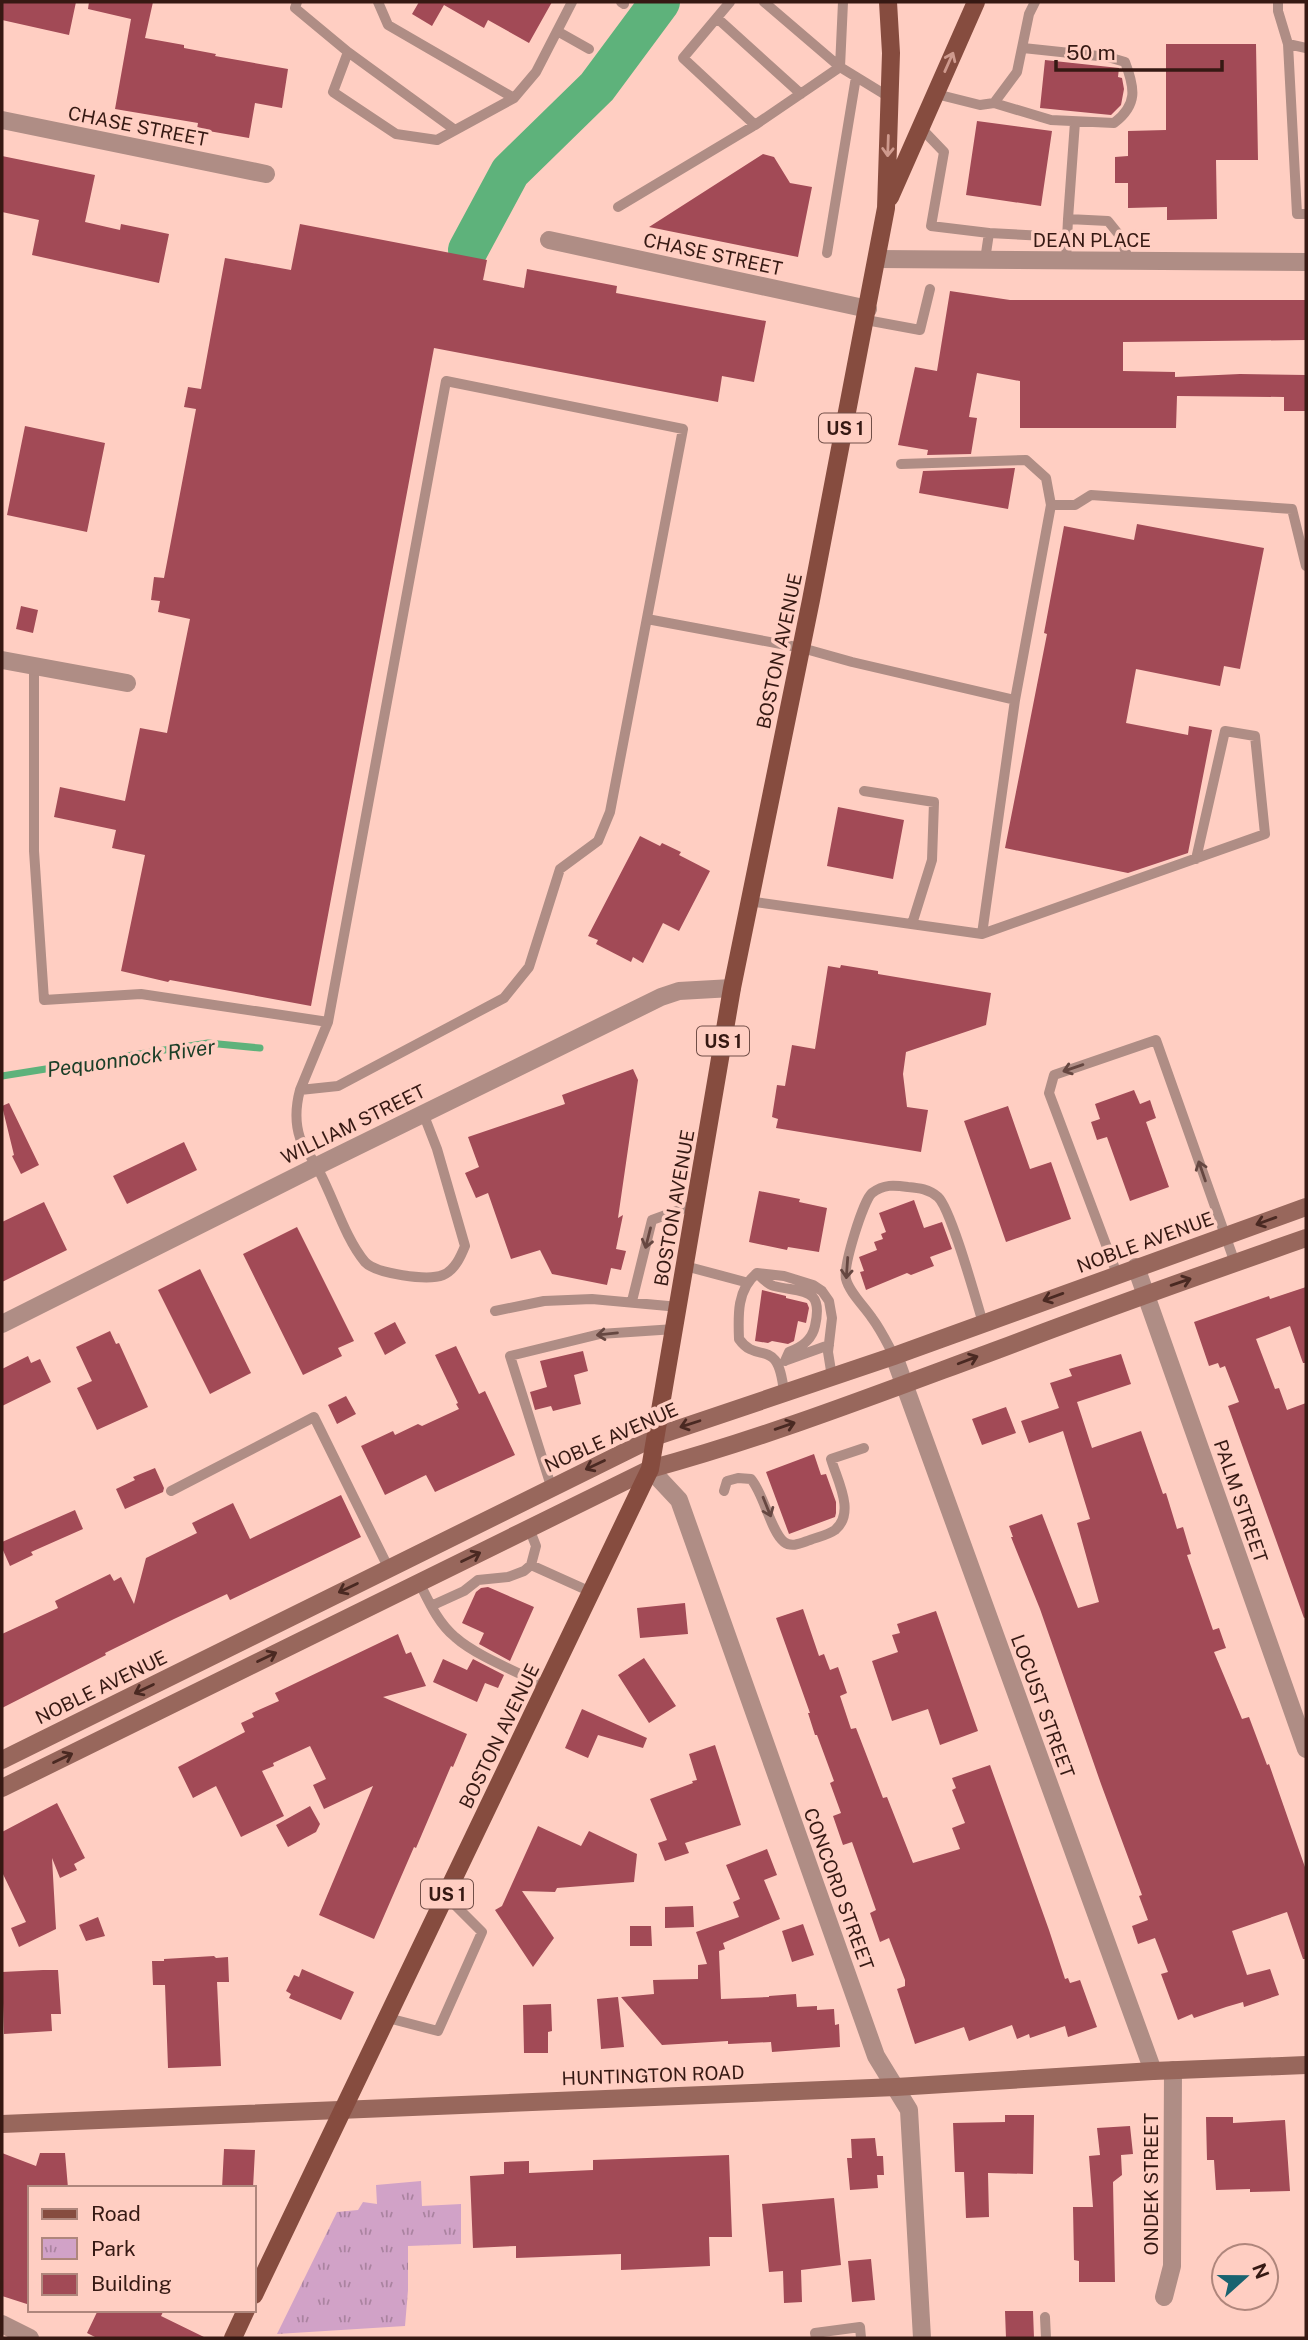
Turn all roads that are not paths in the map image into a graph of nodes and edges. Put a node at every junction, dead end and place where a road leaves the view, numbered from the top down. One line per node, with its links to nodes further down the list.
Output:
1 (297, 2): 18 (lane)
2 (379, 2): 25 (lane)
3 (572, 2): 13 (lane)
4 (730, 2): 12 (lane)
5 (764, 2): 20 (lane)
6 (843, 2): 20 (lane)
7 (888, 2): 19 (main road, US 1)
8 (900, 2): 19 (main road)
9 (976, 2): 23 (main road, US 1, one-way to 9)
10 (1035, 2): 15 (lane)
11 (1278, 2): 14 (lane)
12 (717, 18): 22 (lane); 29 (lane)
13 (557, 31): 17 (lane); 25 (lane)
14 (1287, 44): 16 (lane); 35 (lane)
15 (1023, 48): 26 (lane); 28 (lane)
16 (1306, 48)
17 (589, 50)
18 (348, 52): 31 (lane); 31 (lane)
19 (891, 53): 24 (main road, BOSTON AVENUE / US 1)
20 (840, 67): 21 (lane); 22 (lane)
21 (856, 77): 24 (lane); 40 (lane)
22 (801, 93): 29 (lane)
23 (936, 94): 26 (lane); 30 (main road, US 1)
24 (890, 97): 34 (main road, BOSTON AVENUE / US 1, one-way to 34)
25 (514, 98): 31 (lane)
26 (994, 103): 28 (lane)
27 (2, 120): 32 (street, CHASE STREET)
28 (1075, 122): 36 (lane)
29 (755, 125): 33 (lane)
30 (921, 128): 34 (main road, US 1); 37 (lane)
31 (455, 130)
32 (266, 174)
33 (618, 207)
34 (886, 208): 41 (main road, BOSTON AVENUE / US 1)
35 (1306, 214)
36 (1068, 219): 38 (lane); 44 (lane)
37 (989, 233): 38 (lane); 42 (lane)
38 (1065, 237): 43 (lane)
39 (549, 240): 47 (street, CHASE STREET)
40 (827, 253)
41 (877, 259): 42 (street, DEAN PLACE); 47 (main road, BOSTON AVENUE / US 1)
42 (985, 260): 43 (street, DEAN PLACE)
43 (1066, 261): 44 (street, DEAN PLACE)
44 (1129, 261): 45 (street, DEAN PLACE)
45 (1306, 262)
46 (930, 289): 47 (lane)
47 (867, 314): 52 (main road, BOSTON AVENUE / US 1)
48 (901, 464): 49 (lane)
49 (1051, 505): 50 (lane); 56 (lane)
50 (1306, 566)
51 (647, 620): 52 (lane); 63 (lane); 64 (lane)
52 (802, 648): 56 (lane); 59 (main road, BOSTON AVENUE / US 1)
53 (2, 660): 54 (street)
54 (34, 666): 55 (street); 63 (lane)
55 (127, 683)
56 (1015, 700): 61 (lane)
57 (864, 791): 60 (lane)
58 (1196, 859): 58 (lane); 61 (lane)
59 (748, 901): 60 (lane); 62 (main road, BOSTON AVENUE / US 1)
60 (912, 924): 61 (lane)
61 (982, 934)
62 (732, 988): 65 (street, WILLIAM STREET); 67 (main road, BOSTON AVENUE / US 1)
63 (328, 1022): 64 (lane)
64 (300, 1090): 66 (lane)
65 (422, 1113): 66 (street, WILLIAM STREET); 66 (lane)
66 (317, 1166): 82 (street, WILLIAM STREET)
67 (696, 1204): 72 (main road, BOSTON AVENUE / US 1); 78 (lane, one-way to 78)
68 (1306, 1206): 69 (main road, NOBLE AVENUE, one-way to 69)
69 (1225, 1236): 71 (lane); 73 (main road, NOBLE AVENUE); 75 (lane, one-way to 75)
70 (1306, 1238): 71 (main road)
71 (1235, 1263): 77 (main road, one-way to 71)
72 (685, 1266): 76 (lane); 79 (main road, BOSTON AVENUE / US 1)
73 (1136, 1267): 75 (main road, NOBLE AVENUE); 77 (street, PALM STREET)
74 (757, 1273): 76 (lane); 84 (lane); 86 (lane)
75 (1117, 1274): 81 (main road, NOBLE AVENUE, one-way to 81)
76 (745, 1282): 86 (lane)
77 (1145, 1294): 88 (main road, one-way to 77); 103 (street, PALM STREET)
78 (632, 1301): 79 (lane); 80 (lane)
79 (679, 1307): 83 (main road, BOSTON AVENUE / US 1)
80 (495, 1311)
81 (983, 1323): 85 (main road, NOBLE AVENUE); 85 (lane, one-way to 85)
82 (2, 1324)
83 (675, 1329): 90 (main road, BOSTON AVENUE / US 1); 93 (lane, one-way to 93)
84 (829, 1345): 86 (lane); 87 (lane)
85 (894, 1356): 87 (main road, NOBLE AVENUE); 88 (street, LOCUST STREET)
86 (781, 1362): 89 (lane)
87 (832, 1377): 89 (main road, NOBLE AVENUE)
88 (904, 1384): 92 (main road, one-way to 88); 110 (street, LOCUST STREET)
89 (783, 1393): 90 (main road, NOBLE AVENUE, one-way to 90)
90 (657, 1436): 92 (main road, BOSTON AVENUE / US 1); 93 (main road, NOBLE AVENUE, one-way to 93)
91 (864, 1448): 95 (lane, one-way to 91)
92 (650, 1469): 96 (main road); 100 (main road, BOSTON AVENUE / US 1); 111 (street, CONCORD STREET)
93 (551, 1486): 98 (main road, NOBLE AVENUE)
94 (171, 1491): 98 (lane)
95 (724, 1491)
96 (529, 1528): 97 (lane); 99 (main road, one-way to 96)
97 (531, 1564): 100 (lane); 101 (lane)
98 (388, 1567): 104 (main road, NOBLE AVENUE, one-way to 104)
99 (419, 1582): 101 (lane); 105 (main road, one-way to 99)
100 (591, 1592): 102 (main road, BOSTON AVENUE / US 1)
101 (431, 1606): 102 (lane)
102 (547, 1686): 106 (main road, BOSTON AVENUE / US 1)
103 (1306, 1749)
104 (2, 1760)
105 (2, 1788)
106 (446, 1896): 107 (main road, BOSTON AVENUE / US 1); 107 (lane)
107 (388, 2018): 112 (main road, BOSTON AVENUE / US 1)
108 (1306, 2065): 109 (main road, HUNTINGTON ROAD)
109 (1173, 2070): 110 (main road, HUNTINGTON ROAD); 115 (street, ONDEK STREET)
110 (1153, 2071): 111 (main road, HUNTINGTON ROAD)
111 (896, 2087): 112 (main road, HUNTINGTON ROAD); 123 (street, CONCORD STREET)
112 (344, 2109): 113 (main road, HUNTINGTON ROAD); 114 (main road, BOSTON AVENUE / US 1)
113 (2, 2124)
114 (256, 2291)
115 (1164, 2297)
116 (245, 2312): 120 (main road)
117 (1045, 2317): 124 (lane)
118 (2, 2324): 119 (street)
119 (30, 2338)
120 (233, 2338)
121 (816, 2338): 122 (lane)
122 (861, 2338)
123 (922, 2338)
124 (1046, 2338)

